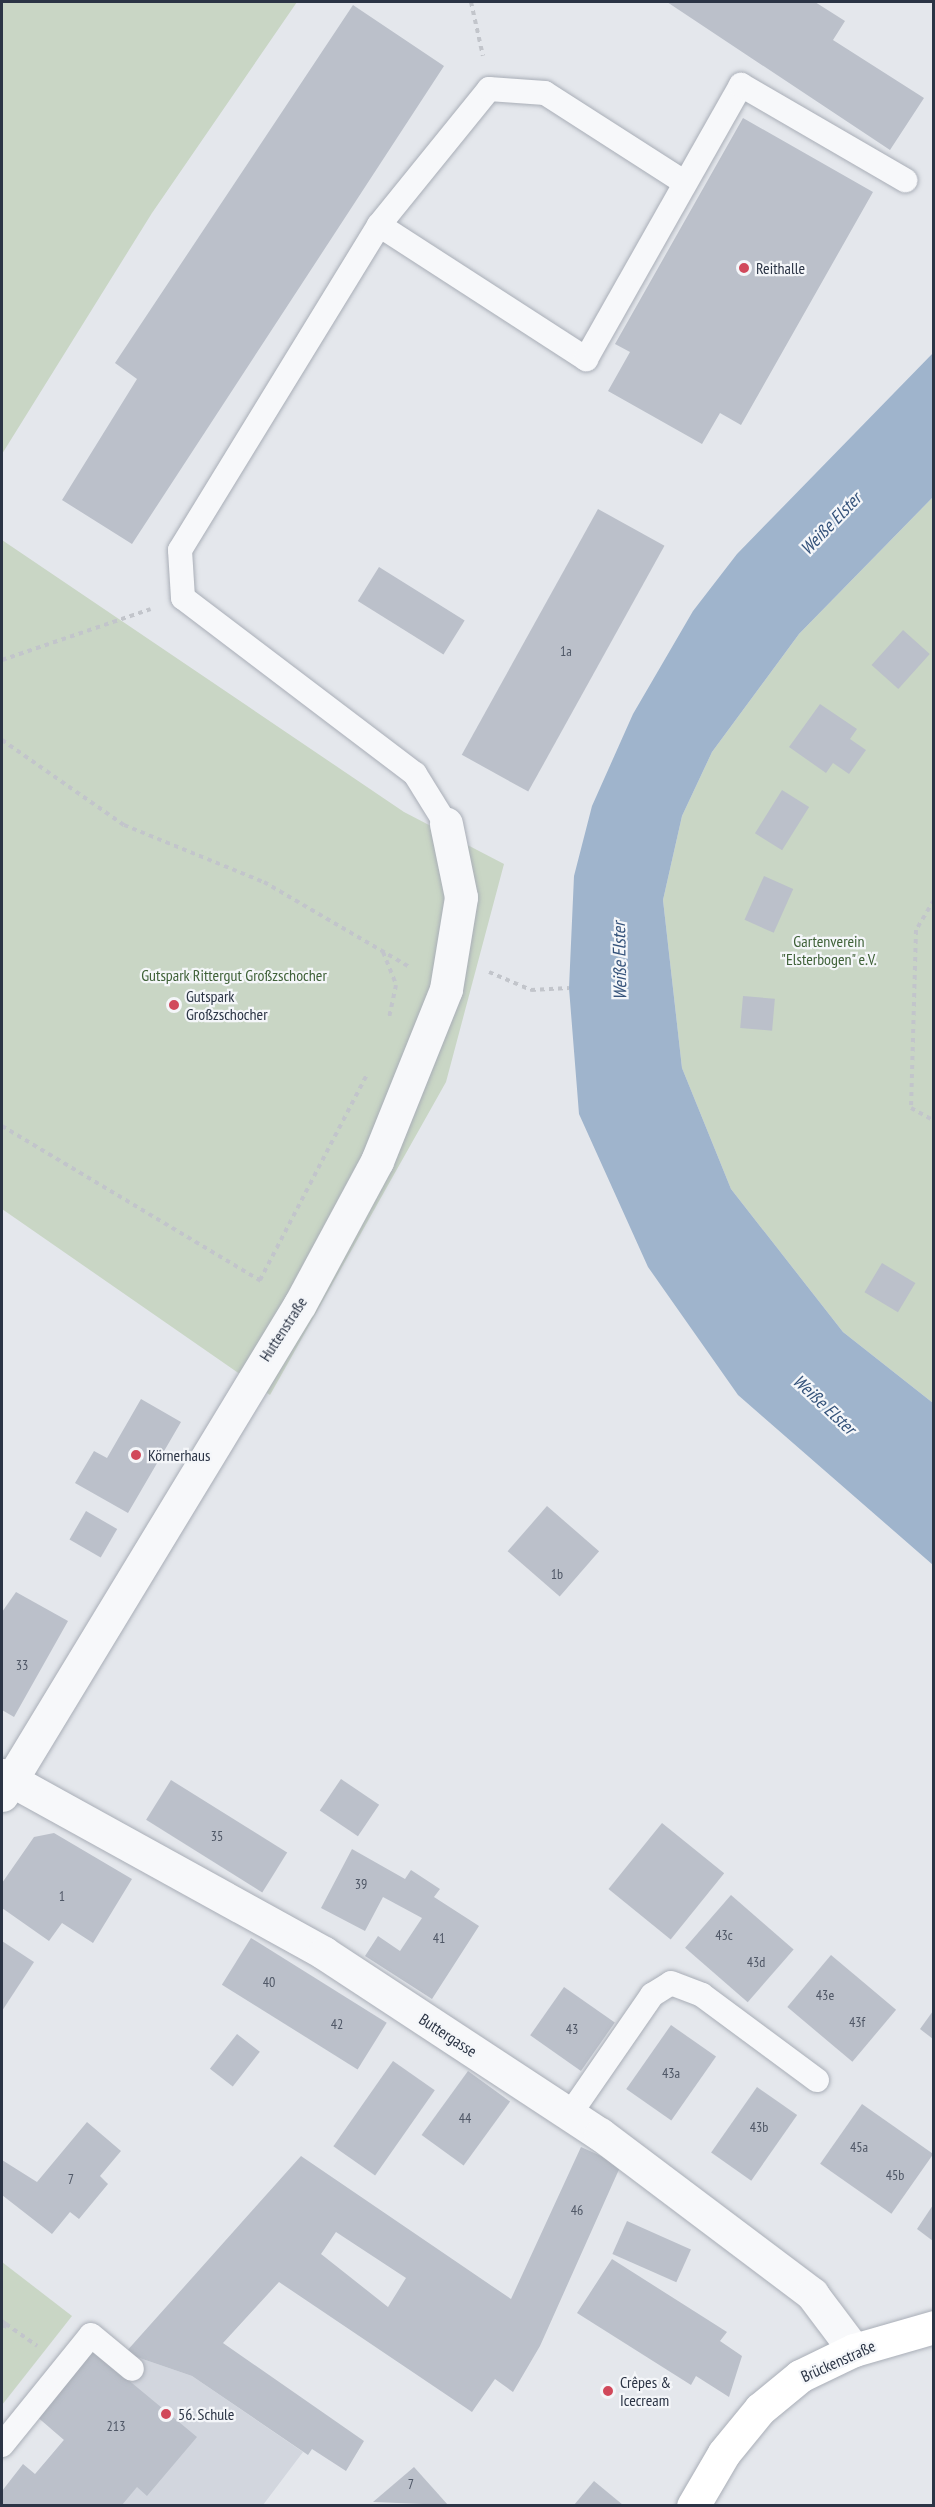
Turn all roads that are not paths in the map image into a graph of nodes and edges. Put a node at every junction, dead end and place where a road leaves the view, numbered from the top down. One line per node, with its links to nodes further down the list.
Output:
1 (905, 180): 2 (lane)
2 (685, 183): 3 (lane); 3 (lane)
3 (379, 225): 4 (lane)
4 (446, 824): 5 (street, Huttenstraße)
5 (5, 1783): 7 (street, Buttergasse)
6 (817, 2080): 7 (lane)
7 (570, 2114): 9 (street, Buttergasse)
8 (933, 2327): 9 (main road, Brückenstraße)
9 (854, 2350): 12 (main road, Brückenstraße)
10 (132, 2369): 11 (lane)
11 (2, 2445)
12 (693, 2505)

